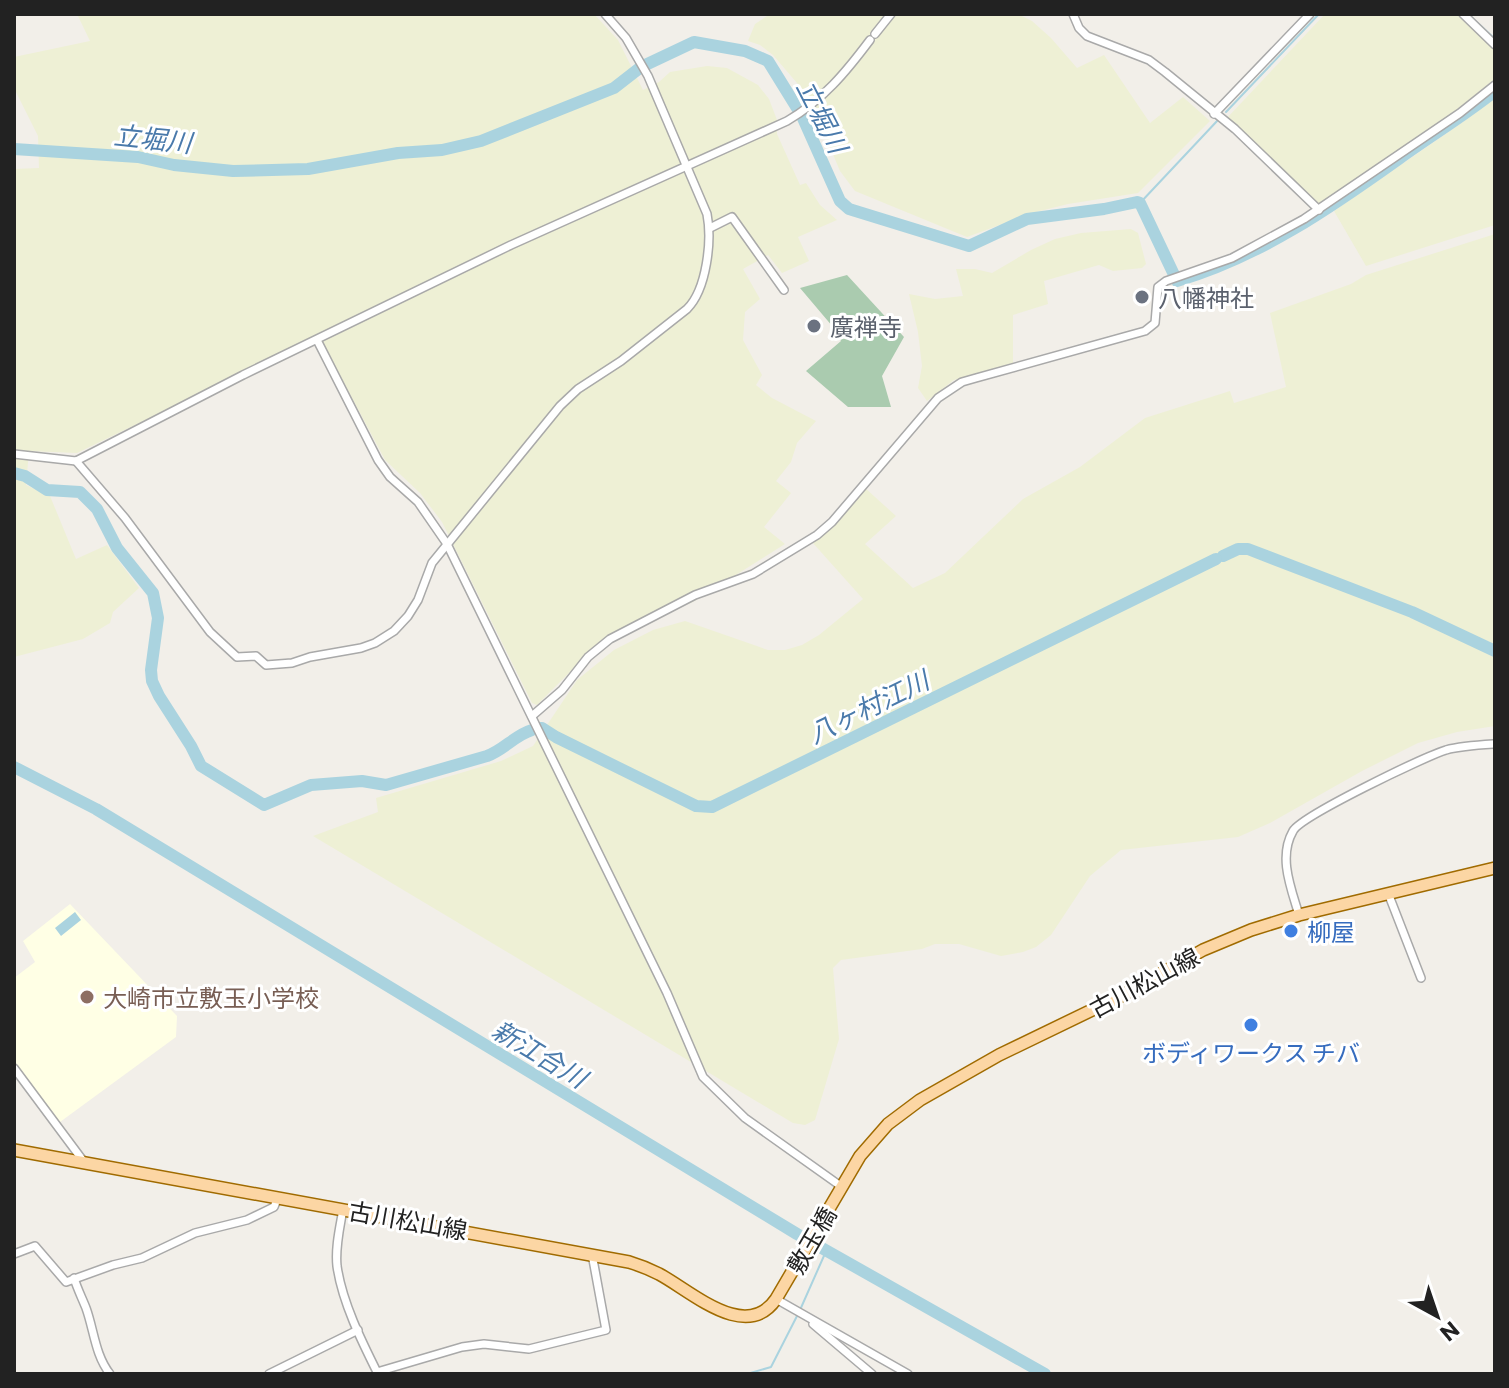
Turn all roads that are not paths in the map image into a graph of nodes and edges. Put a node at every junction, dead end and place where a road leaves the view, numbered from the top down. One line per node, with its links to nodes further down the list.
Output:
1 (605, 14): 9 (street)
2 (891, 14): 9 (street)
3 (1073, 14): 8 (street)
4 (1310, 14): 8 (street)
5 (1463, 14): 6 (street)
6 (1495, 45)
7 (1495, 85): 10 (street)
8 (1214, 114): 10 (street)
9 (686, 168): 11 (street); 13 (street)
10 (1319, 210): 17 (street)
11 (710, 228): 12 (street); 16 (street)
12 (784, 290)
13 (317, 340): 15 (street); 16 (street)
14 (14, 454): 15 (street)
15 (76, 461): 16 (street)
16 (447, 544): 17 (street)
17 (532, 716): 26 (street)
18 (1495, 744): 21 (street)
19 (1495, 868): 20 (main road, 古川松山線)
20 (1388, 893): 21 (main road, 古川松山線); 22 (street)
21 (1299, 915): 26 (main road, 古川松山線)
22 (1421, 978)
23 (14, 1068): 25 (street)
24 (14, 1150): 25 (main road, 古川松山線)
25 (84, 1162): 27 (main road, 古川松山線)
26 (842, 1187): 32 (main road, 敷玉橋)
27 (278, 1197): 28 (main road, 古川松山線); 31 (street)
28 (343, 1208): 30 (main road, 古川松山線); 34 (street)
29 (14, 1254): 31 (street)
30 (592, 1254): 32 (main road, 古川松山線); 35 (street)
31 (74, 1278): 36 (street)
32 (778, 1296): 33 (street)
33 (805, 1317): 38 (street); 39 (street)
34 (358, 1330): 35 (street); 37 (street)
35 (378, 1373)
36 (110, 1374)
37 (269, 1374)
38 (872, 1374)
39 (908, 1374)

